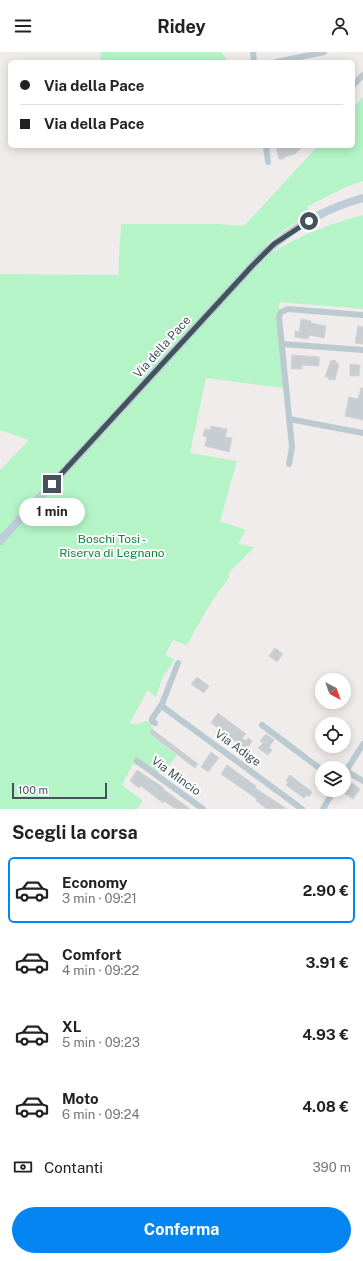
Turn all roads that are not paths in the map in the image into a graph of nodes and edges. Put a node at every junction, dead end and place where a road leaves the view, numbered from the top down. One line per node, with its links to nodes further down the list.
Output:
1 (324, 52): 2 (street)
2 (286, 60)
3 (363, 75): 4 (street)
4 (355, 83)
5 (266, 148): 6 (street)
6 (268, 162)
7 (363, 198): 14 (main road, Via della Pace)
8 (363, 315): 9 (street)
9 (282, 344): 10 (street); 11 (street)
10 (363, 350)
11 (289, 419): 12 (street); 13 (street)
12 (363, 433)
13 (288, 464)
14 (0, 541)
15 (178, 663): 16 (street)
16 (162, 704): 17 (street); 27 (street, Via Adige)
17 (155, 723)
18 (262, 725): 22 (street)
19 (363, 744): 21 (street)
20 (137, 761): 26 (street, Via Mincio)
21 (351, 763)
22 (315, 765)
23 (351, 775): 24 (street)
24 (363, 781)
25 (330, 797): 28 (street)
26 (202, 809)
27 (302, 809)
28 (323, 809)

